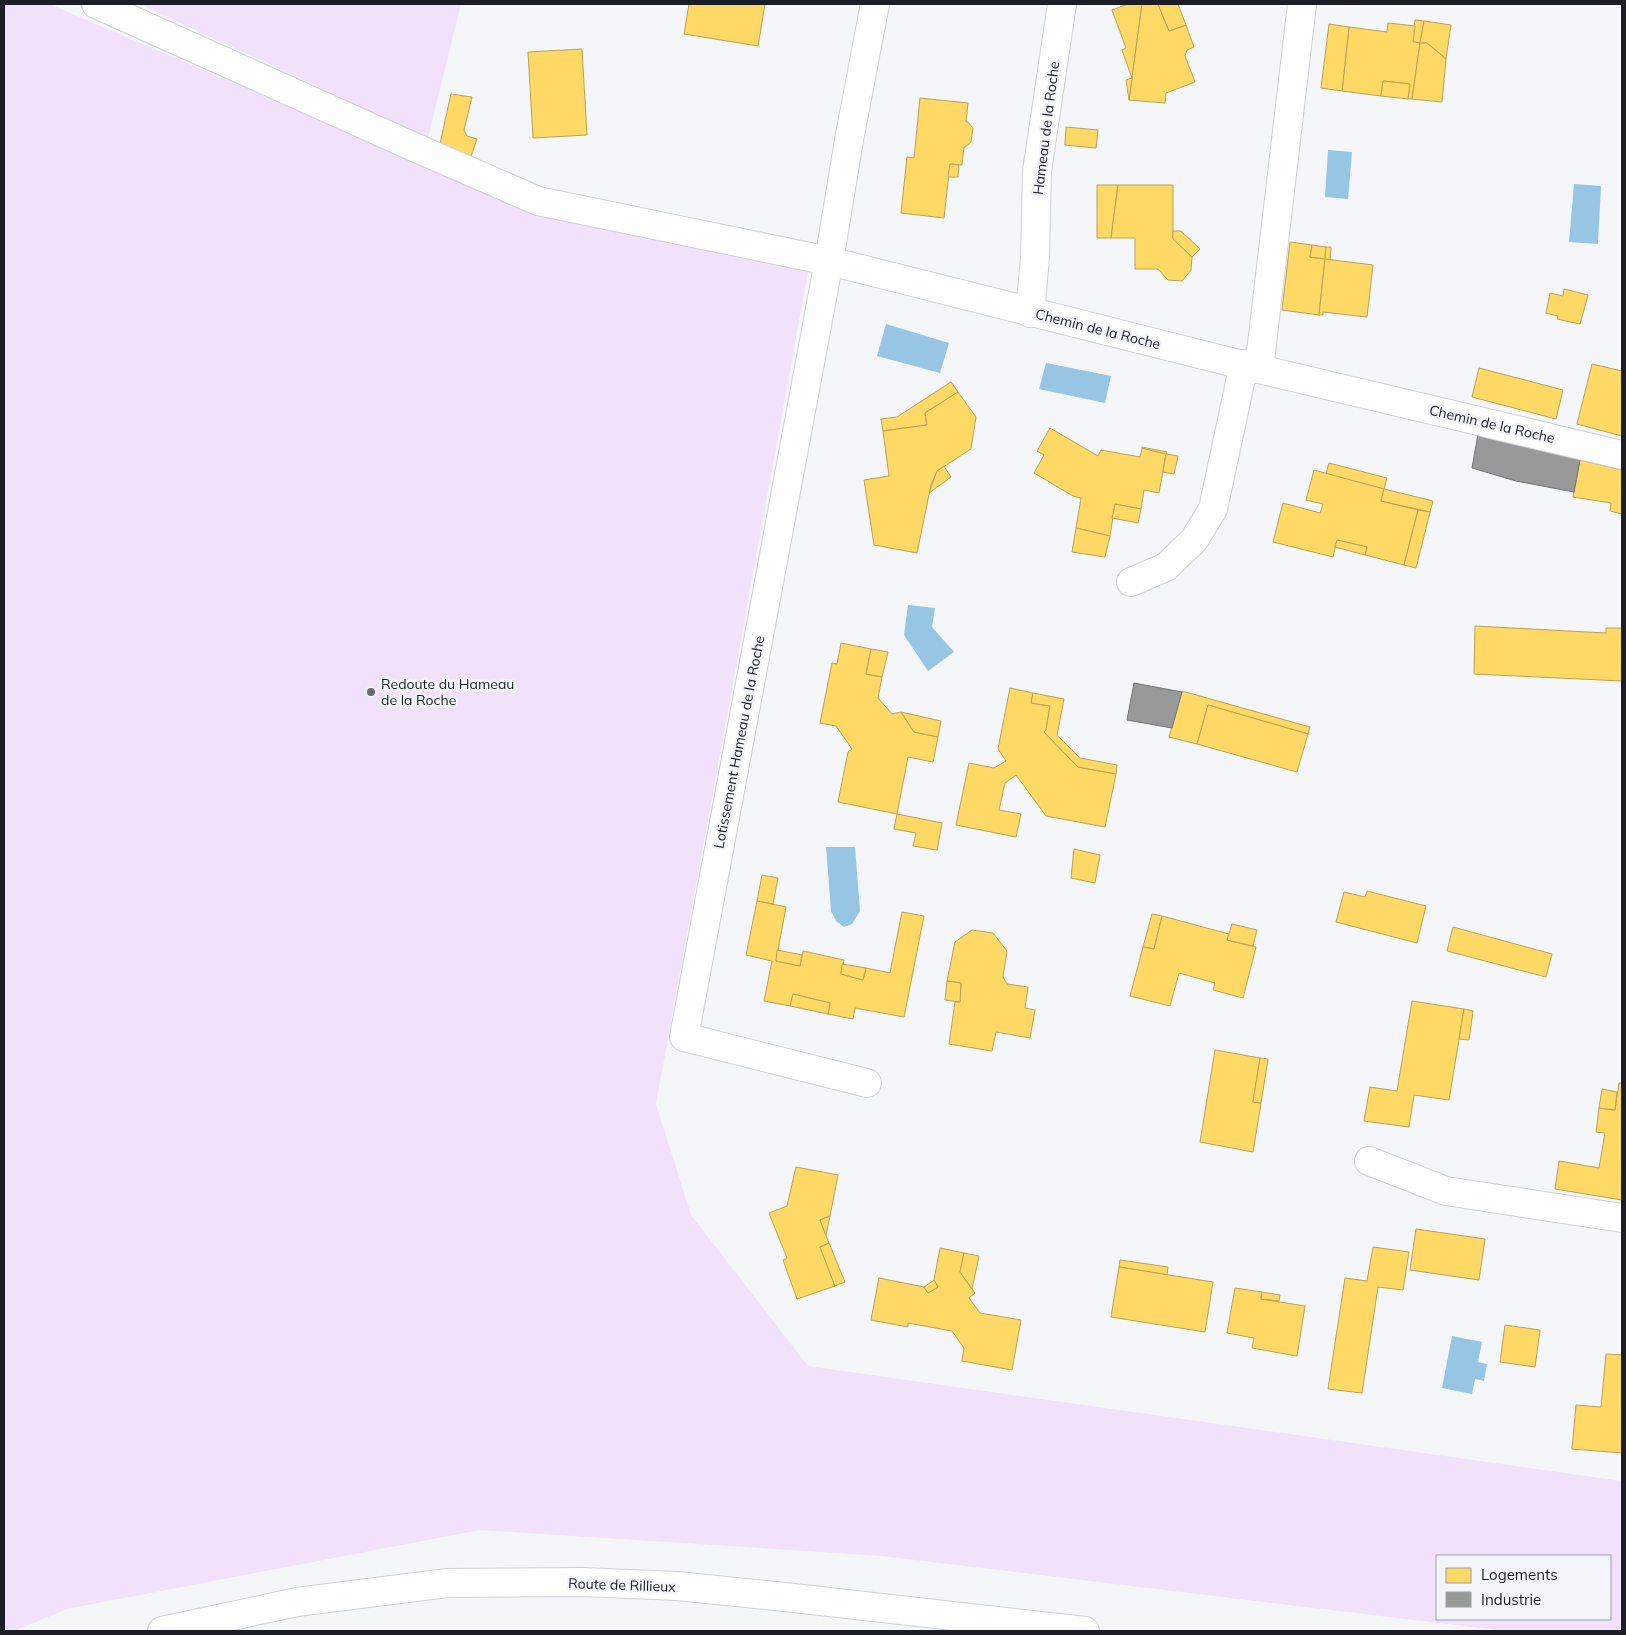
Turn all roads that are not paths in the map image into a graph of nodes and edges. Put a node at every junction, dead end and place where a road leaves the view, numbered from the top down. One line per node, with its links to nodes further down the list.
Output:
1 (96, 4): 5 (street, Chemin de la Roche)
2 (875, 4): 5 (street)
3 (1062, 4): 6 (street, Hameau de la Roche)
4 (1302, 4): 7 (street)
5 (829, 261): 6 (street, Chemin de la Roche); 10 (street, Lotissement Hameau de la Roche)
6 (1030, 313): 7 (street, Chemin de la Roche)
7 (1251, 367): 8 (street, Chemin de la Roche); 9 (street)
8 (1622, 455)
9 (1131, 582)
10 (867, 1082)
11 (1369, 1161): 12 (street)
12 (1622, 1218)
13 (162, 1631): 14 (street, Route de Rillieux)
14 (1085, 1631)

